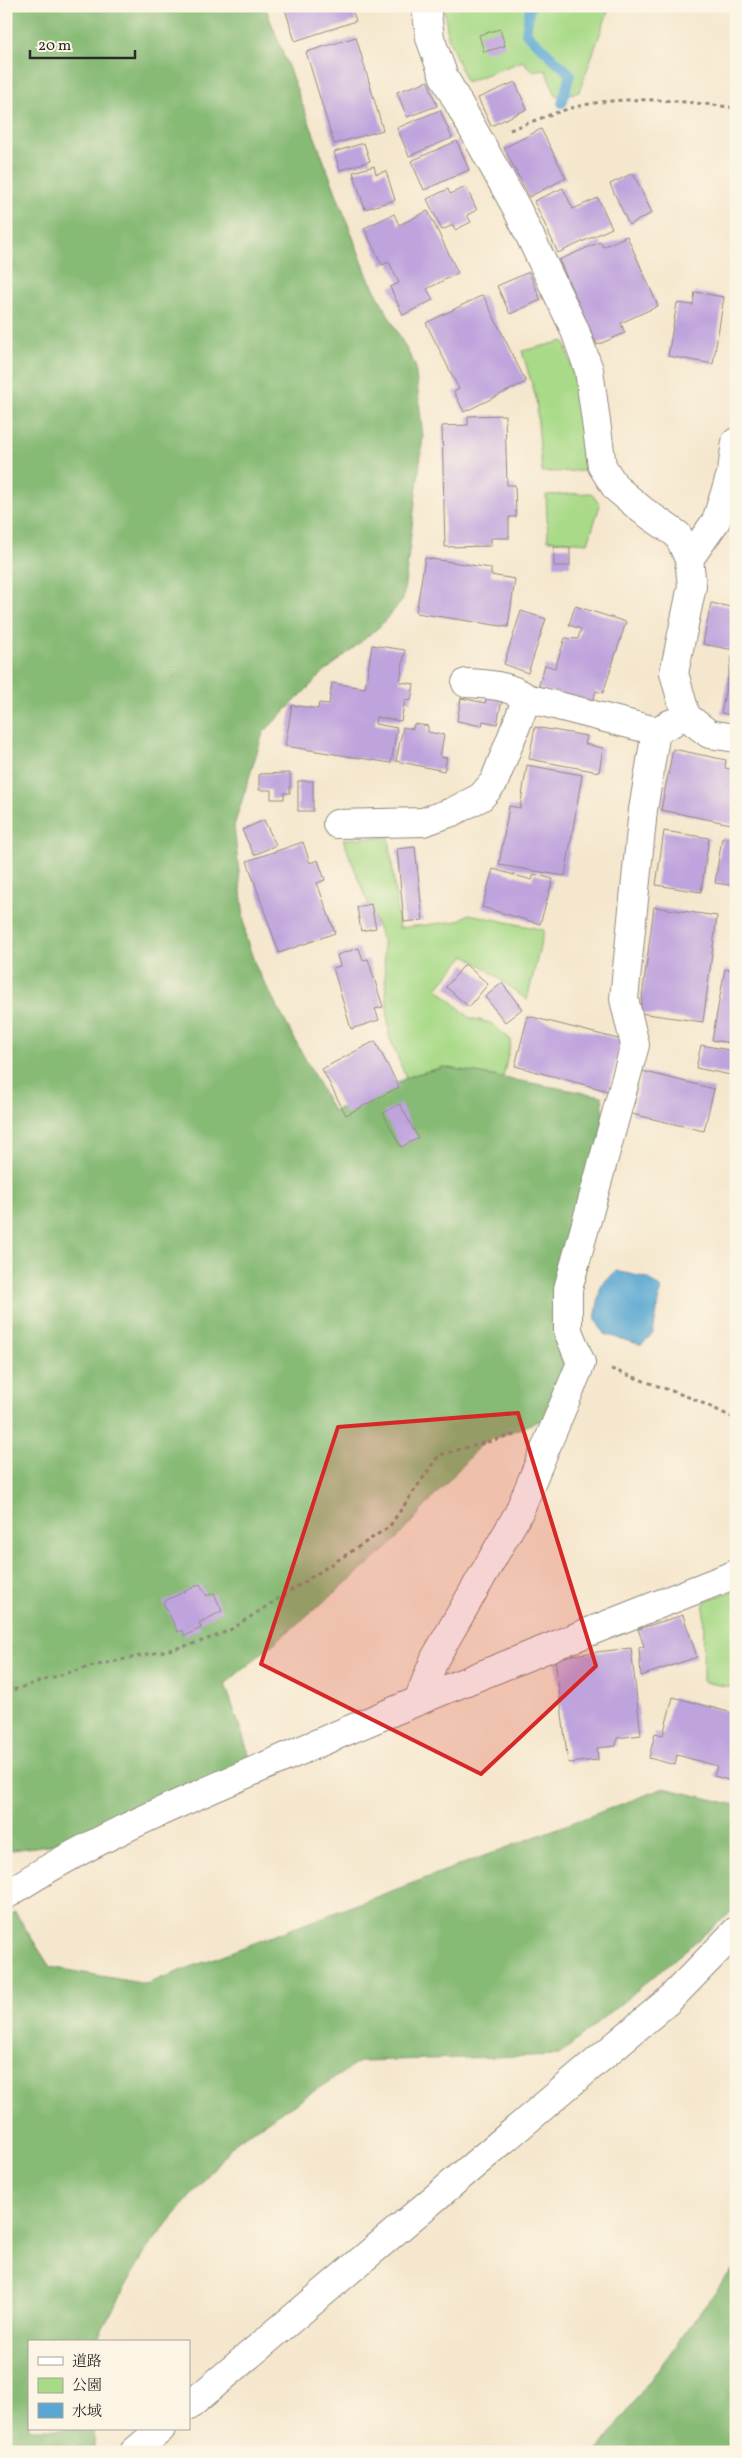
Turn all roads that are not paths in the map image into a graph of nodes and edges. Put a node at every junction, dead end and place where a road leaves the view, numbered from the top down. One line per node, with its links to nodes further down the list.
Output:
1 (426, 6): 3 (street)
2 (736, 442): 3 (street)
3 (689, 559): 6 (street)
4 (466, 683): 5 (street)
5 (527, 698): 7 (street); 9 (street)
6 (686, 716): 7 (street); 8 (street)
7 (656, 731): 11 (street)
8 (736, 738)
9 (337, 824)
10 (736, 1574): 11 (street)
11 (418, 1701): 12 (street)
12 (6, 1895)
13 (736, 1932): 14 (street)
14 (190, 2405)
15 (160, 2430): 16 (street)
16 (134, 2452)

